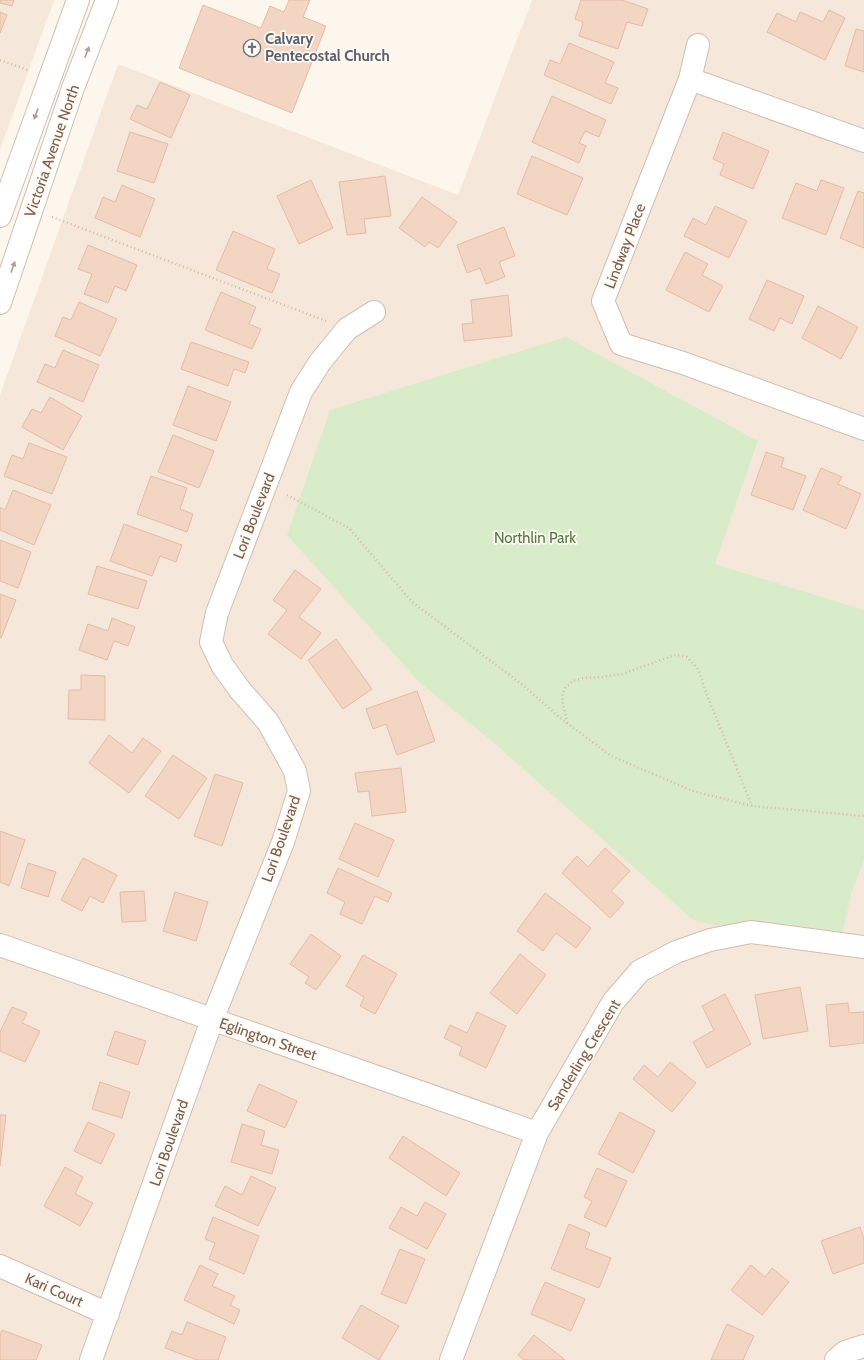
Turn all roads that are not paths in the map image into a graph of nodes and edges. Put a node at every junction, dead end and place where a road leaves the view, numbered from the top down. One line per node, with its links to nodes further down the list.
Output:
1 (78, 0): 6 (street, Victoria Avenue North, one-way to 6)
2 (107, 0): 7 (street, Victoria Avenue North, one-way to 2)
3 (698, 45): 4 (street, Lindway Place)
4 (690, 79): 5 (street); 10 (street, Lindway Place)
5 (864, 141)
6 (3, 207): 7 (street)
7 (33, 210): 8 (street, Victoria Avenue North, one-way to 7)
8 (0, 303)
9 (374, 312): 13 (street, Lori Boulevard)
10 (864, 429)
11 (0, 945): 13 (street, Eglington Street)
12 (864, 945): 14 (street, Sanderling Crescent)
13 (212, 1020): 14 (street, Eglington Street); 16 (street, Lori Boulevard)
14 (537, 1133): 19 (street, Sanderling Crescent)
15 (0, 1266): 16 (street, Kari Court)
16 (108, 1314): 18 (street, Lori Boulevard)
17 (864, 1346): 20 (street)
18 (91, 1360)
19 (451, 1360)
20 (836, 1360)

